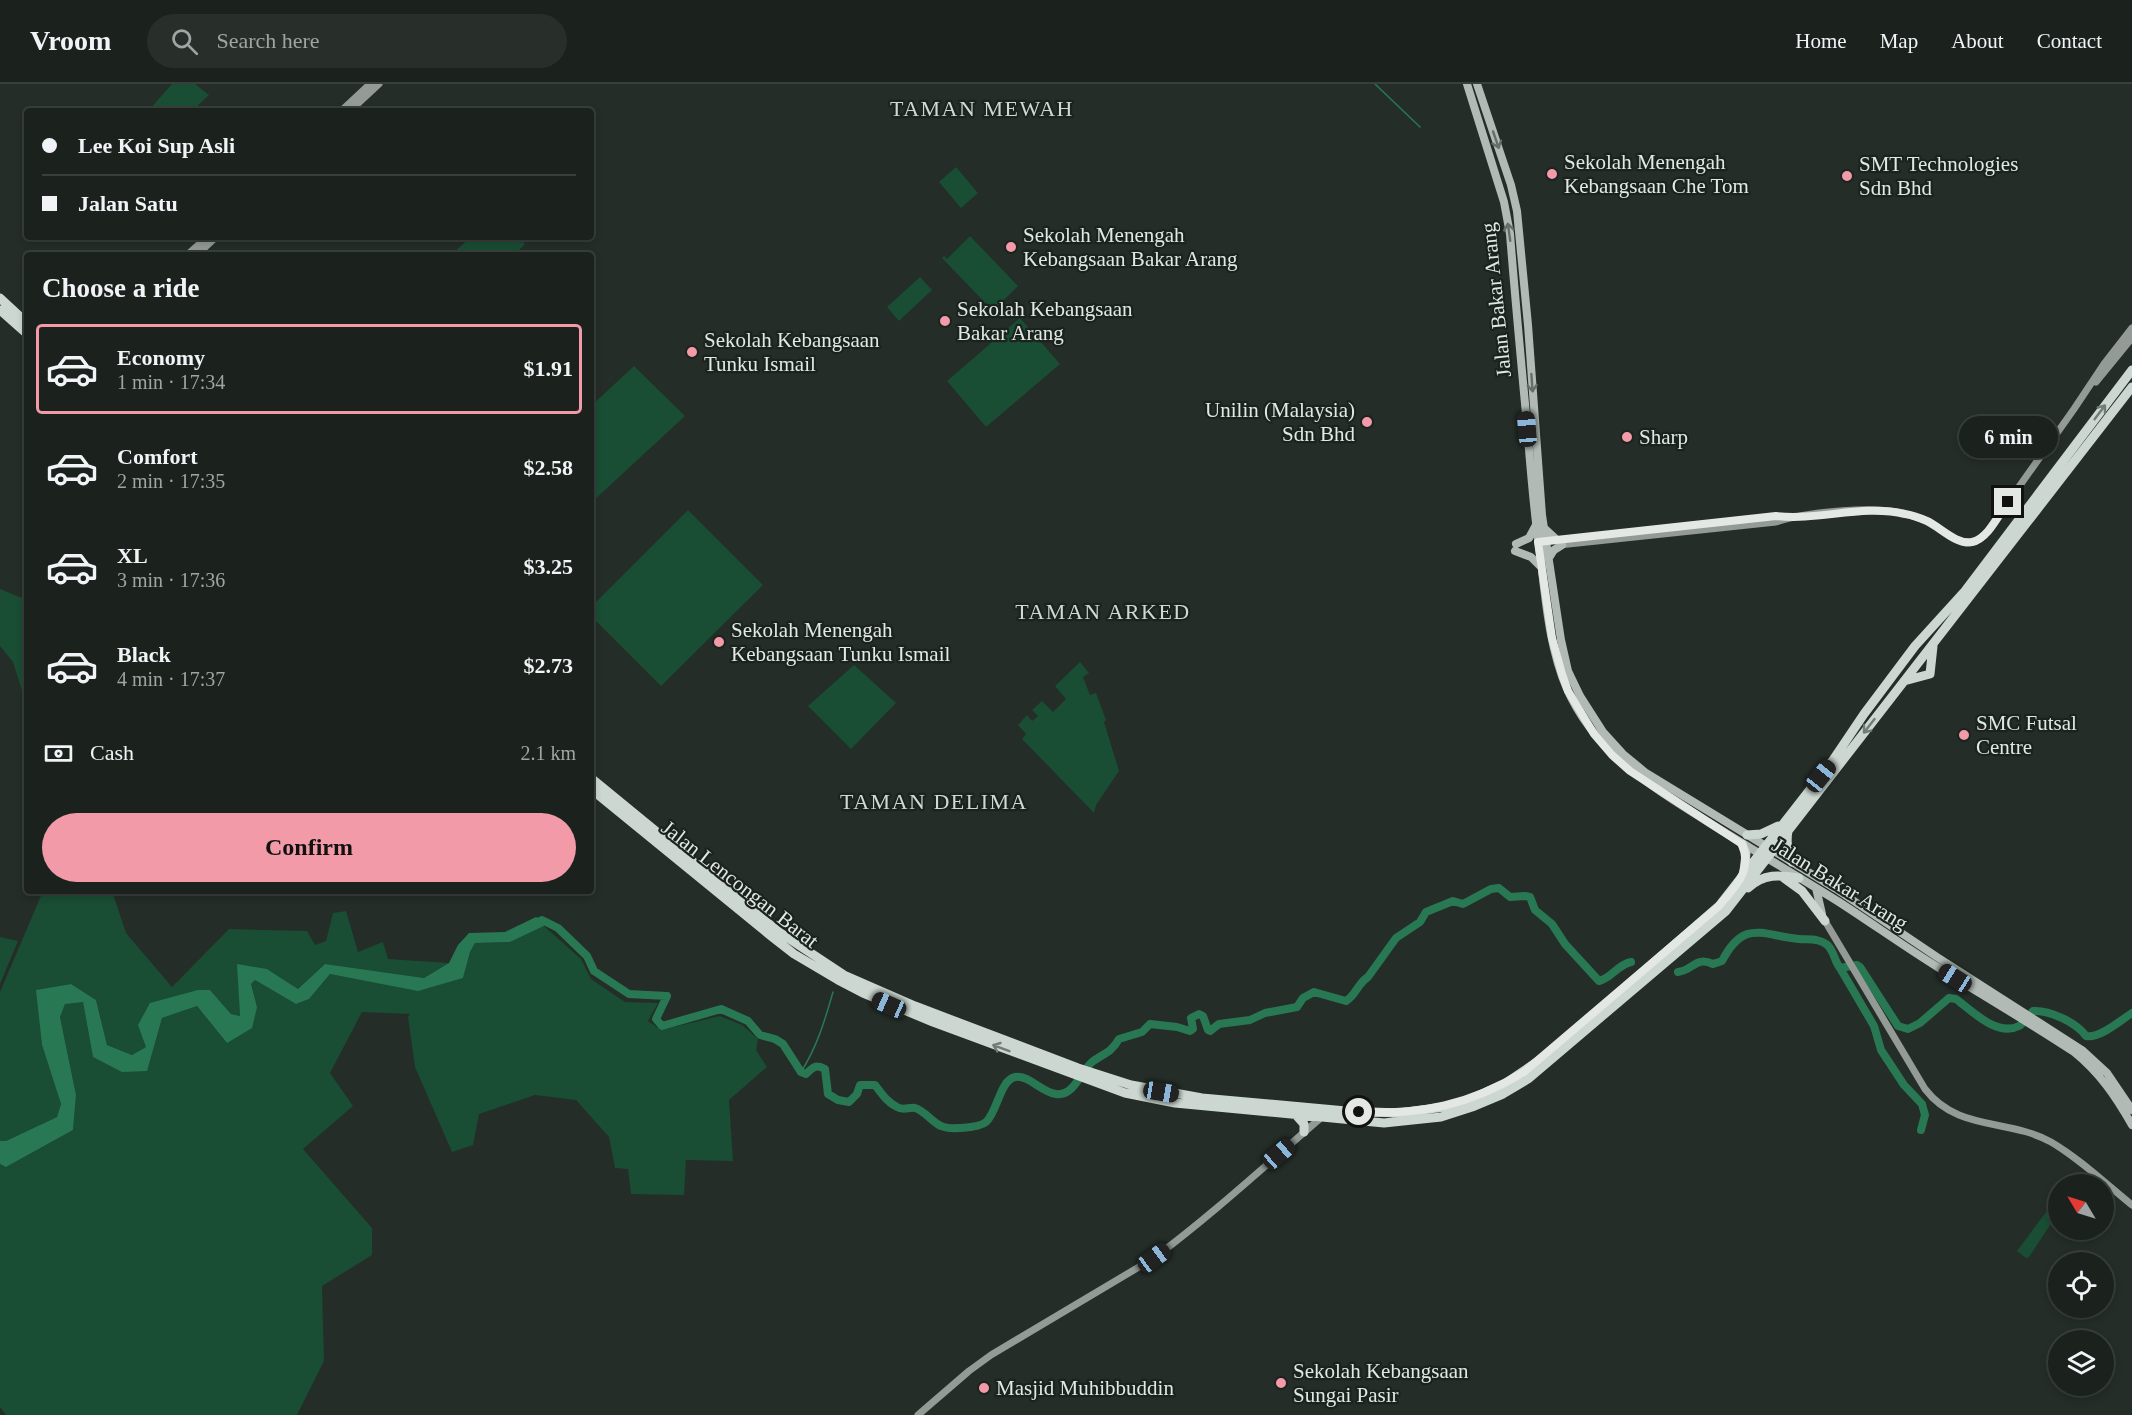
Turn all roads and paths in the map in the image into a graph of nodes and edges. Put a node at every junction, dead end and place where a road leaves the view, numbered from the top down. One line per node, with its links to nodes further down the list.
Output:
1 (370, 84): 5 (main road)
2 (379, 84): 6 (main road)
3 (1478, 86): 4 (main road); 21 (main road, Jalan Bakar Arang, one-way to 21)
4 (1468, 88): 20 (main road, Jalan Bakar Arang, one-way to 4)
5 (344, 108)
6 (353, 108)
7 (204, 240): 9 (main road)
8 (213, 240): 10 (main road)
9 (191, 252)
10 (200, 252)
11 (0, 298): 13 (highway)
12 (0, 310): 15 (highway)
13 (24, 320)
14 (2132, 328): 19 (main road)
15 (24, 331)
16 (2132, 338): 19 (main road)
17 (2132, 370): 26 (highway, one-way to 17)
18 (2132, 387): 27 (highway)
19 (2074, 409): 22 (main road)
20 (1536, 525): 23 (main road, Jalan Bakar Arang); 25 (main road)
21 (1544, 528): 22 (main road); 23 (main road, Jalan Bakar Arang)
22 (1560, 542): 23 (main road); 24 (main road)
23 (1542, 545): 24 (main road, Jalan Bakar Arang); 25 (main road, Jalan Bakar Arang)
24 (1549, 559): 34 (main road, Jalan Bakar Arang)
25 (1541, 567): 34 (main road, Jalan Bakar Arang)
26 (1965, 591): 28 (highway); 30 (highway)
27 (1934, 641): 28 (highway); 29 (highway)
28 (1917, 663): 29 (highway); 30 (highway)
29 (1904, 681): 33 (highway, one-way to 33)
30 (1864, 714): 33 (highway)
31 (594, 780): 46 (highway, Jalan Lencongan Barat)
32 (594, 791): 46 (highway, Jalan Lencongan Barat, one-way to 32)
33 (1786, 826): 34 (highway); 35 (highway); 36 (highway)
34 (1744, 840): 35 (main road, Jalan Bakar Arang); 38 (highway)
35 (1765, 852): 36 (main road, Jalan Bakar Arang); 38 (highway, Jalan Lencongan Barat); 39 (main road, Jalan Bakar Arang); 42 (highway, Jalan Lencongan Barat)
36 (1792, 862): 44 (main road, Jalan Bakar Arang)
37 (1778, 875): 39 (highway); 42 (highway); 43 (highway)
38 (1743, 876): 48 (highway, Jalan Lencongan Barat)
39 (1799, 878): 40 (main road, Jalan Bakar Arang)
40 (1816, 888): 41 (main road, Jalan Bakar Arang); 43 (main road)
41 (1839, 902): 43 (main road); 44 (main road, Jalan Bakar Arang)
42 (1732, 903): 51 (highway, Jalan Lencongan Barat)
43 (1826, 921): 54 (main road)
44 (2019, 1014): 45 (main road, Jalan Bakar Arang)
45 (2036, 1024): 49 (main road, Jalan Bakar Arang); 52 (main road, Jalan Bakar Arang)
46 (1076, 1072): 47 (highway, Jalan Lencongan Barat)
47 (1097, 1079): 48 (highway, Jalan Lencongan Barat); 50 (highway, Jalan Lencongan Barat)
48 (1330, 1110): 51 (main road)
49 (2132, 1110)
50 (1295, 1114): 51 (highway, Jalan Lencongan Barat); 53 (highway)
51 (1322, 1117): 53 (main road)
52 (2132, 1125)
53 (1304, 1132): 55 (main road)
54 (2132, 1205)
55 (918, 1415)

